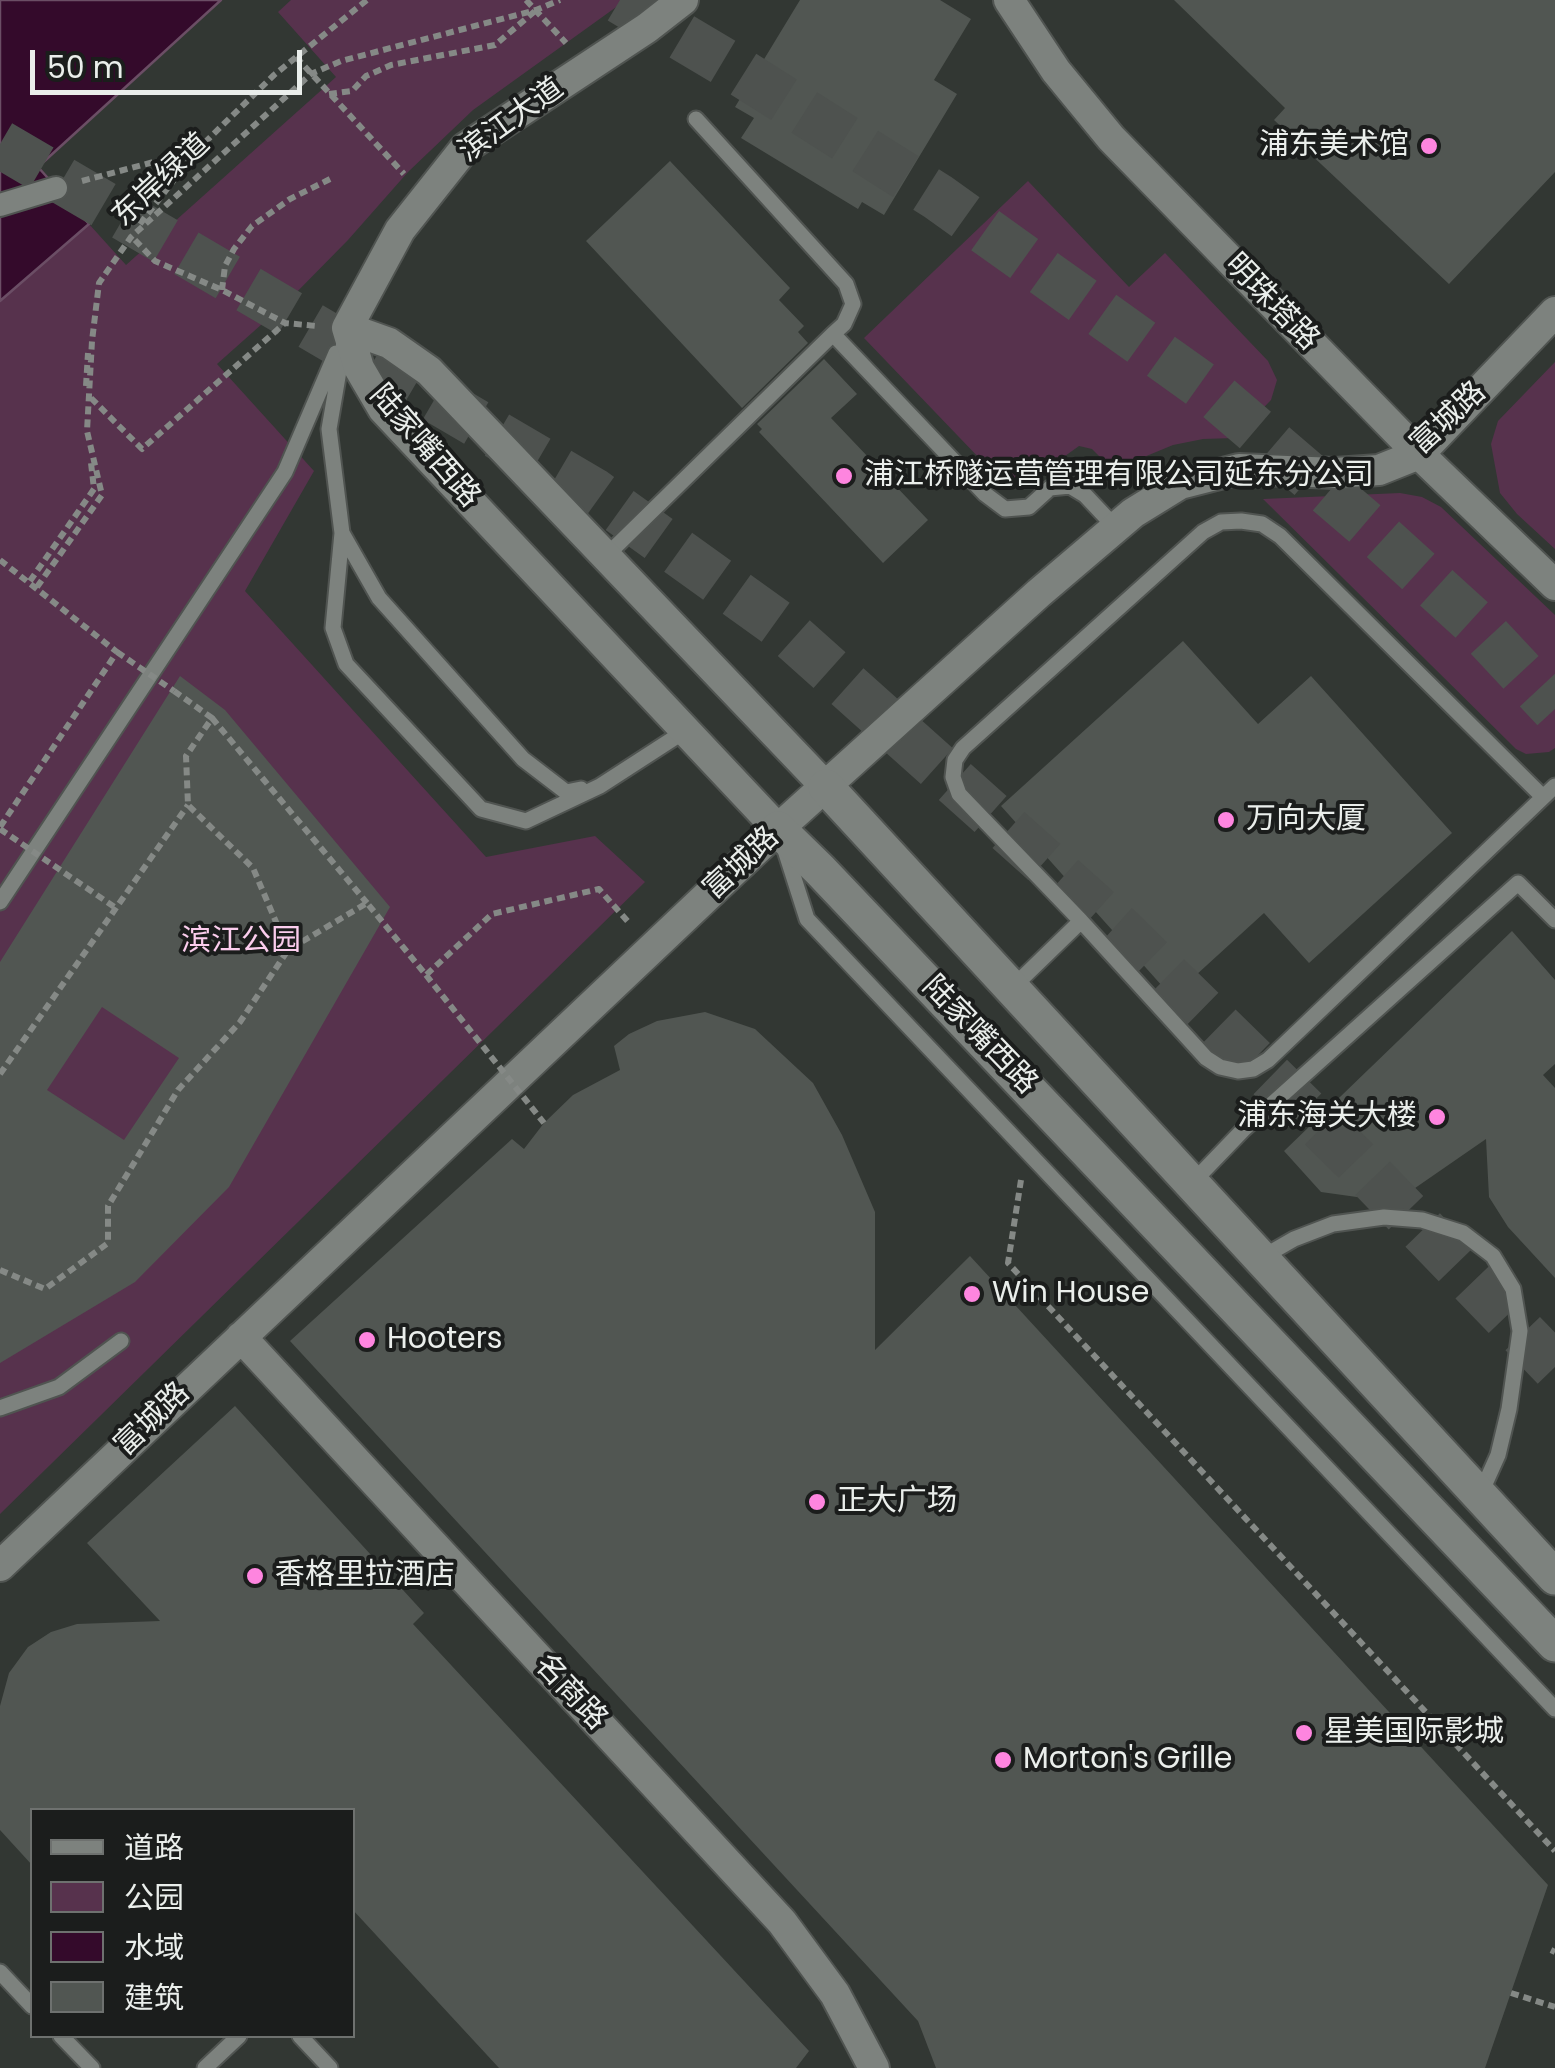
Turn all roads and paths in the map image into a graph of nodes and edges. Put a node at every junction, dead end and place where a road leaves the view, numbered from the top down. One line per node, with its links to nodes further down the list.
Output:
1 (367, 0): 7 (path)
2 (526, 0): 6 (path)
3 (560, 0): 6 (path, 东岸绿道)
4 (684, 0): 8 (street, 滨江大道)
5 (1009, 0): 24 (street, 明珠塔路)
6 (536, 10): 8 (path); 9 (path, 东岸绿道); 10 (path)
7 (296, 57): 9 (path); 12 (path)
8 (588, 67): 15 (street, 滨江大道)
9 (311, 74): 10 (path); 17 (path, 东岸绿道)
10 (329, 94): 15 (path)
11 (696, 119): 22 (lane)
12 (196, 150): 14 (path); 17 (path)
13 (334, 178): 18 (path)
14 (56, 188): 16 (street)
15 (426, 198): 21 (street, 滨江大道)
16 (0, 206)
17 (133, 239): 18 (path); 23 (path)
18 (222, 290): 20 (path)
19 (1555, 312): 24 (street, 富城路)
20 (284, 324): 21 (path); 23 (path)
21 (347, 328): 26 (lane); 27 (street, 陆家嘴西路); 33 (street, 陆家嘴西路); 40 (lane)
22 (833, 334): 25 (lane); 27 (lane)
23 (88, 396): 29 (path)
24 (1419, 454): 25 (street, 富城路); 30 (street, 明珠塔路)
25 (1116, 528): 35 (street, 富城路)
26 (342, 533): 34 (lane); 34 (lane)
27 (606, 556): 35 (street, 陆家嘴西路)
28 (0, 560): 29 (path)
29 (34, 584): 31 (path)
30 (1555, 586)
31 (117, 652): 32 (path, bridge); 38 (path)
32 (212, 718): 37 (path); 41 (path)
33 (686, 731): 34 (lane); 39 (street, 陆家嘴西路)
34 (600, 786)
35 (826, 786): 39 (street, 富城路); 48 (street, 陆家嘴西路)
36 (1549, 791): 44 (lane); 44 (lane)
37 (188, 805): 42 (path); 46 (path)
38 (0, 828): 42 (path, bridge)
39 (778, 830): 45 (street, 富城路); 61 (street, 陆家嘴西路); 62 (lane)
40 (0, 902)
41 (367, 903): 46 (path); 47 (path)
42 (116, 908): 49 (path)
43 (1555, 920): 52 (lane)
44 (1081, 921): 48 (lane)
45 (652, 949): 47 (path); 55 (street, 富城路)
46 (288, 950): 54 (path)
47 (426, 975): 50 (path, bridge)
48 (1012, 988): 52 (street, 陆家嘴西路)
49 (0, 1074)
50 (544, 1122)
51 (1021, 1179): 63 (path)
52 (1192, 1183): 53 (street, 陆家嘴西路)
53 (1261, 1258): 58 (street, 陆家嘴西路); 58 (lane)
54 (0, 1270)
55 (241, 1337): 59 (street, 富城路); 76 (street, 名商路)
56 (121, 1341): 57 (lane)
57 (0, 1408)
58 (1480, 1495): 60 (street, 陆家嘴西路)
59 (0, 1566)
60 (1555, 1577)
61 (1555, 1644)
62 (1555, 1708)
63 (1555, 1851)
64 (0, 1972): 66 (lane)
65 (1510, 1993): 67 (path)
66 (30, 2004)
67 (1555, 2006)
68 (63, 2038): 73 (lane)
69 (214, 2038): 72 (lane)
70 (237, 2038): 72 (lane)
71 (302, 2038): 75 (lane)
72 (225, 2049): 74 (lane)
73 (92, 2068)
74 (205, 2068)
75 (330, 2068)
76 (874, 2068)

